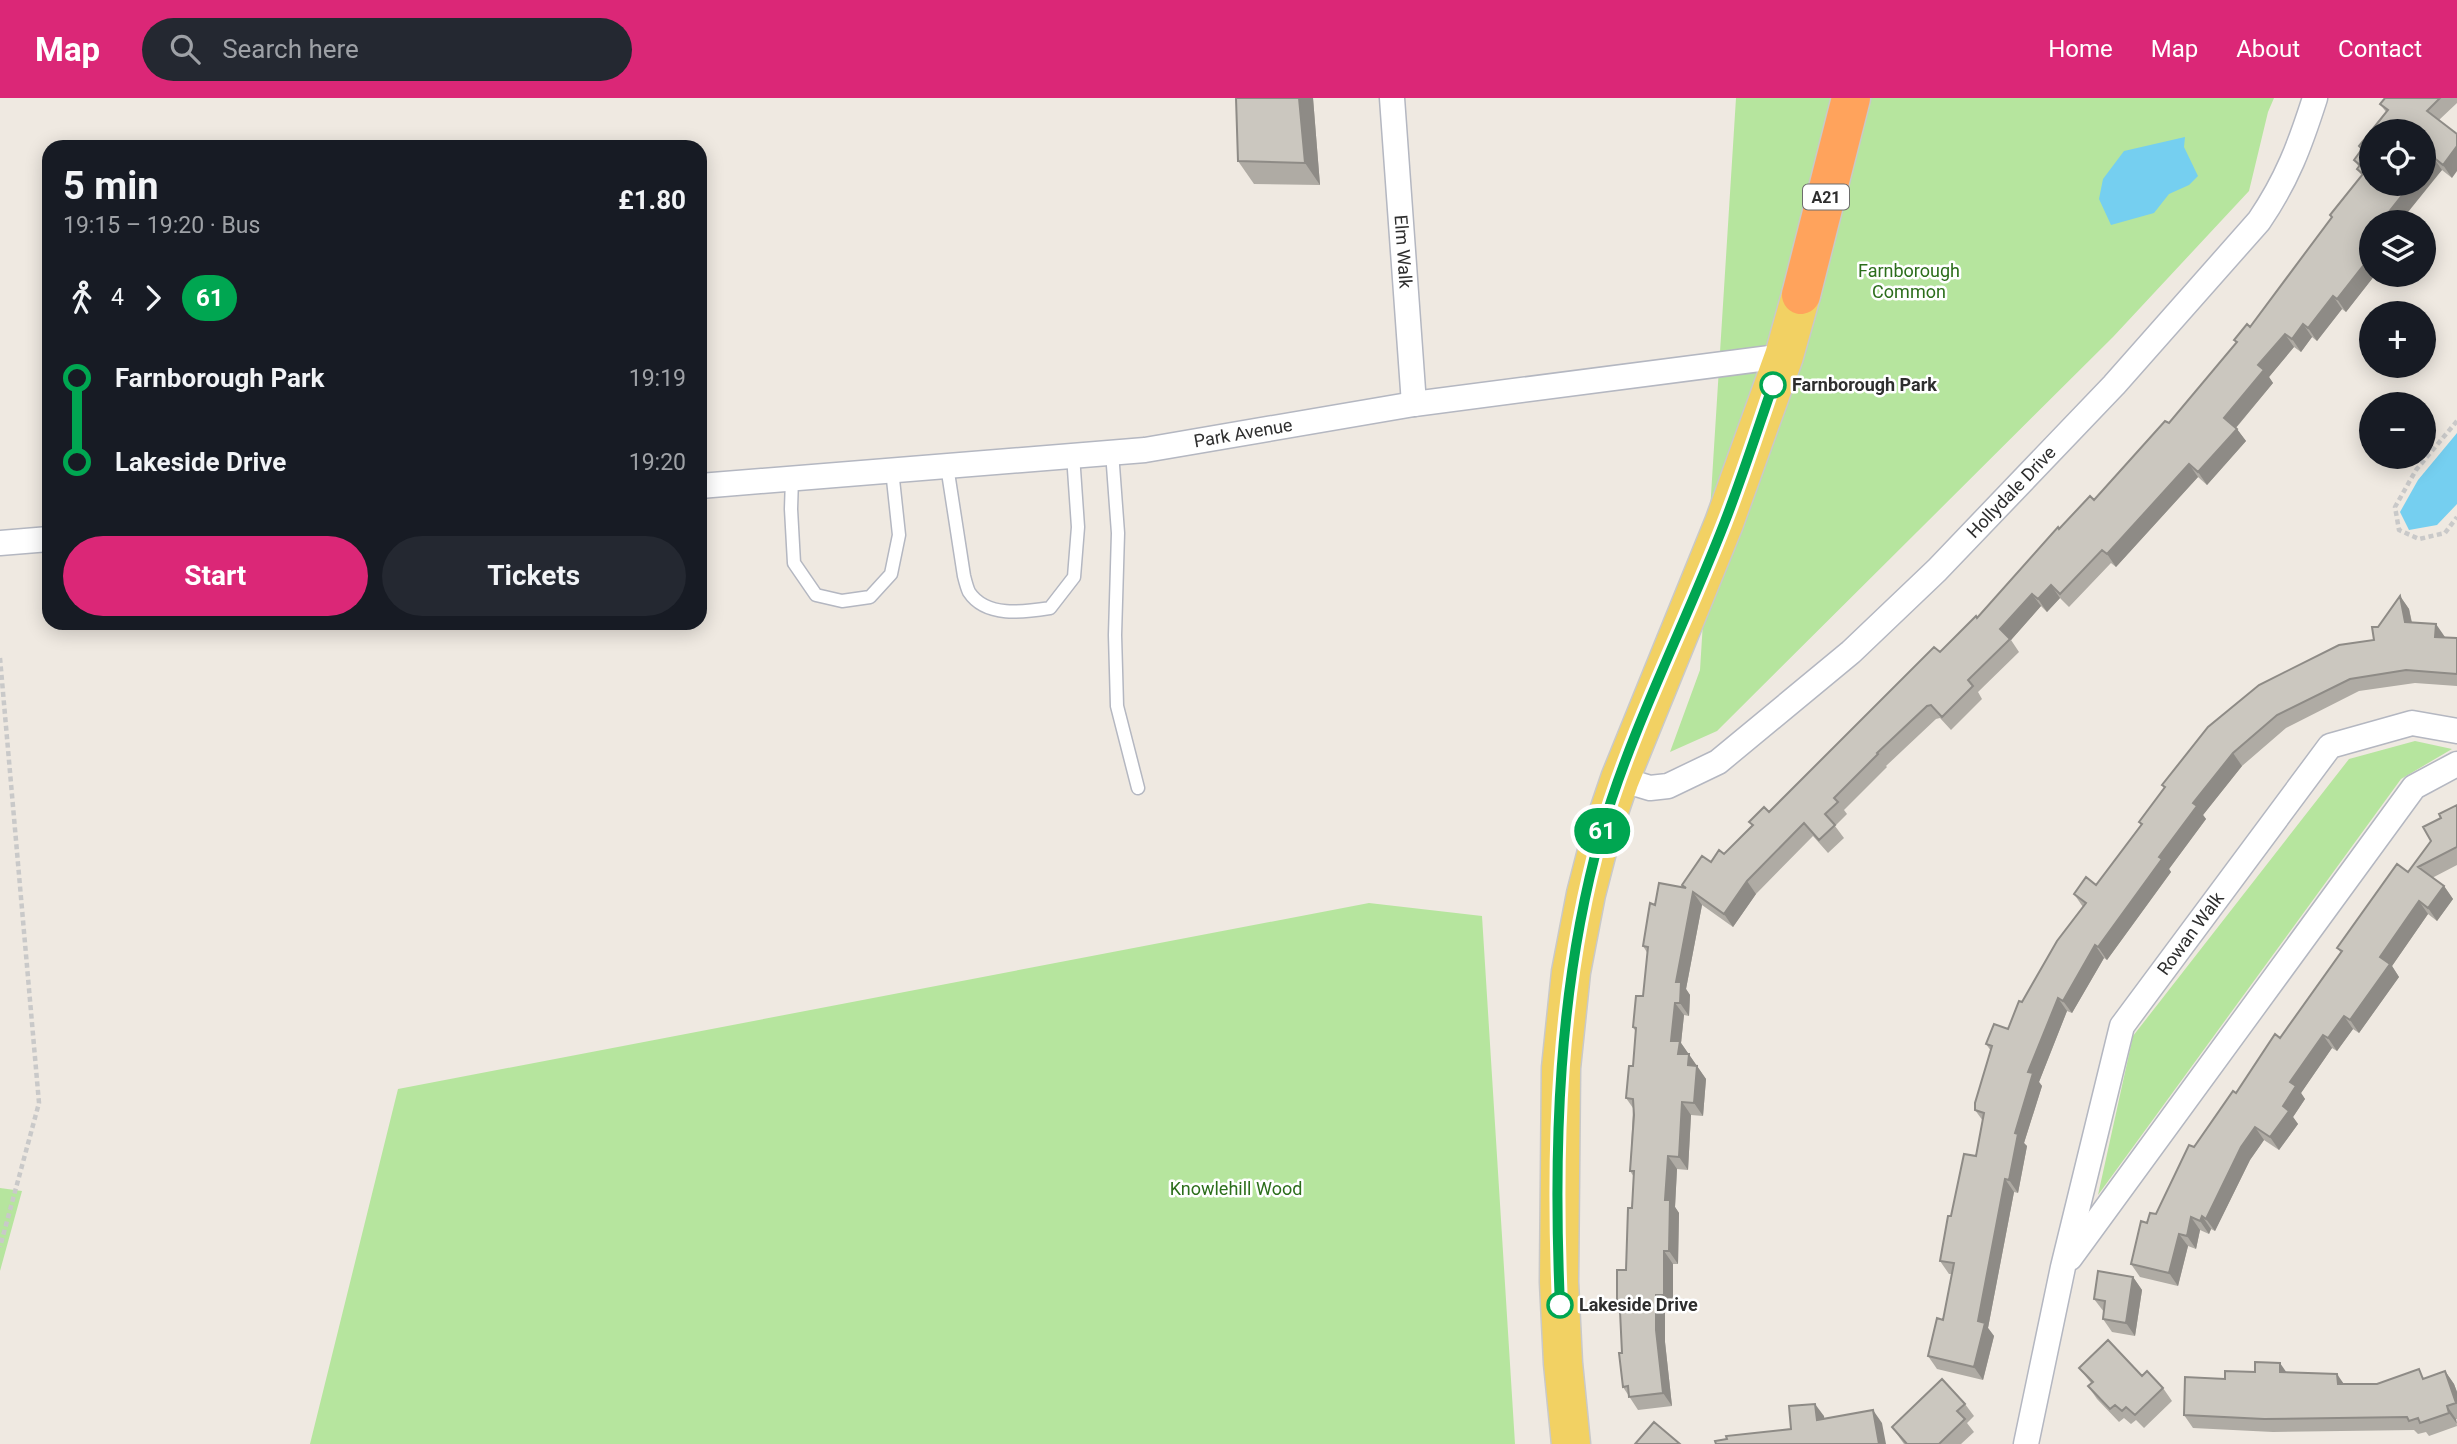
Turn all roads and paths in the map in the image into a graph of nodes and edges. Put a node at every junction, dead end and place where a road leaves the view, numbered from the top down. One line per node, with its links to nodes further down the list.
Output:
1 (1392, 98): 6 (street, Elm Walk)
2 (1851, 98): 4 (highway, A21)
3 (2315, 98): 20 (street, Hollydale Drive)
4 (1801, 295): 5 (main road, A21)
5 (1783, 356): 6 (street, Park Avenue); 20 (main road, A21)
6 (1414, 404): 8 (street, Park Avenue)
7 (2457, 421): 14 (path)
8 (1112, 452): 9 (street, Park Avenue); 21 (lane)
9 (1073, 455): 10 (street, Park Avenue); 10 (lane)
10 (947, 466): 11 (street, Park Avenue)
11 (892, 470): 12 (street, Park Avenue); 12 (lane)
12 (792, 478): 13 (street, Park Avenue)
13 (707, 485)
14 (2457, 517)
15 (42, 540): 16 (street)
16 (0, 543)
17 (0, 658): 22 (path)
18 (2457, 731): 23 (street, Rowan Walk)
19 (2457, 764): 23 (street, Rowan Walk)
20 (1620, 779): 24 (main road, A21)
21 (1138, 788)
22 (0, 1247)
23 (2063, 1267): 25 (street, Rowan Walk)
24 (1571, 1444)
25 (2026, 1444)

